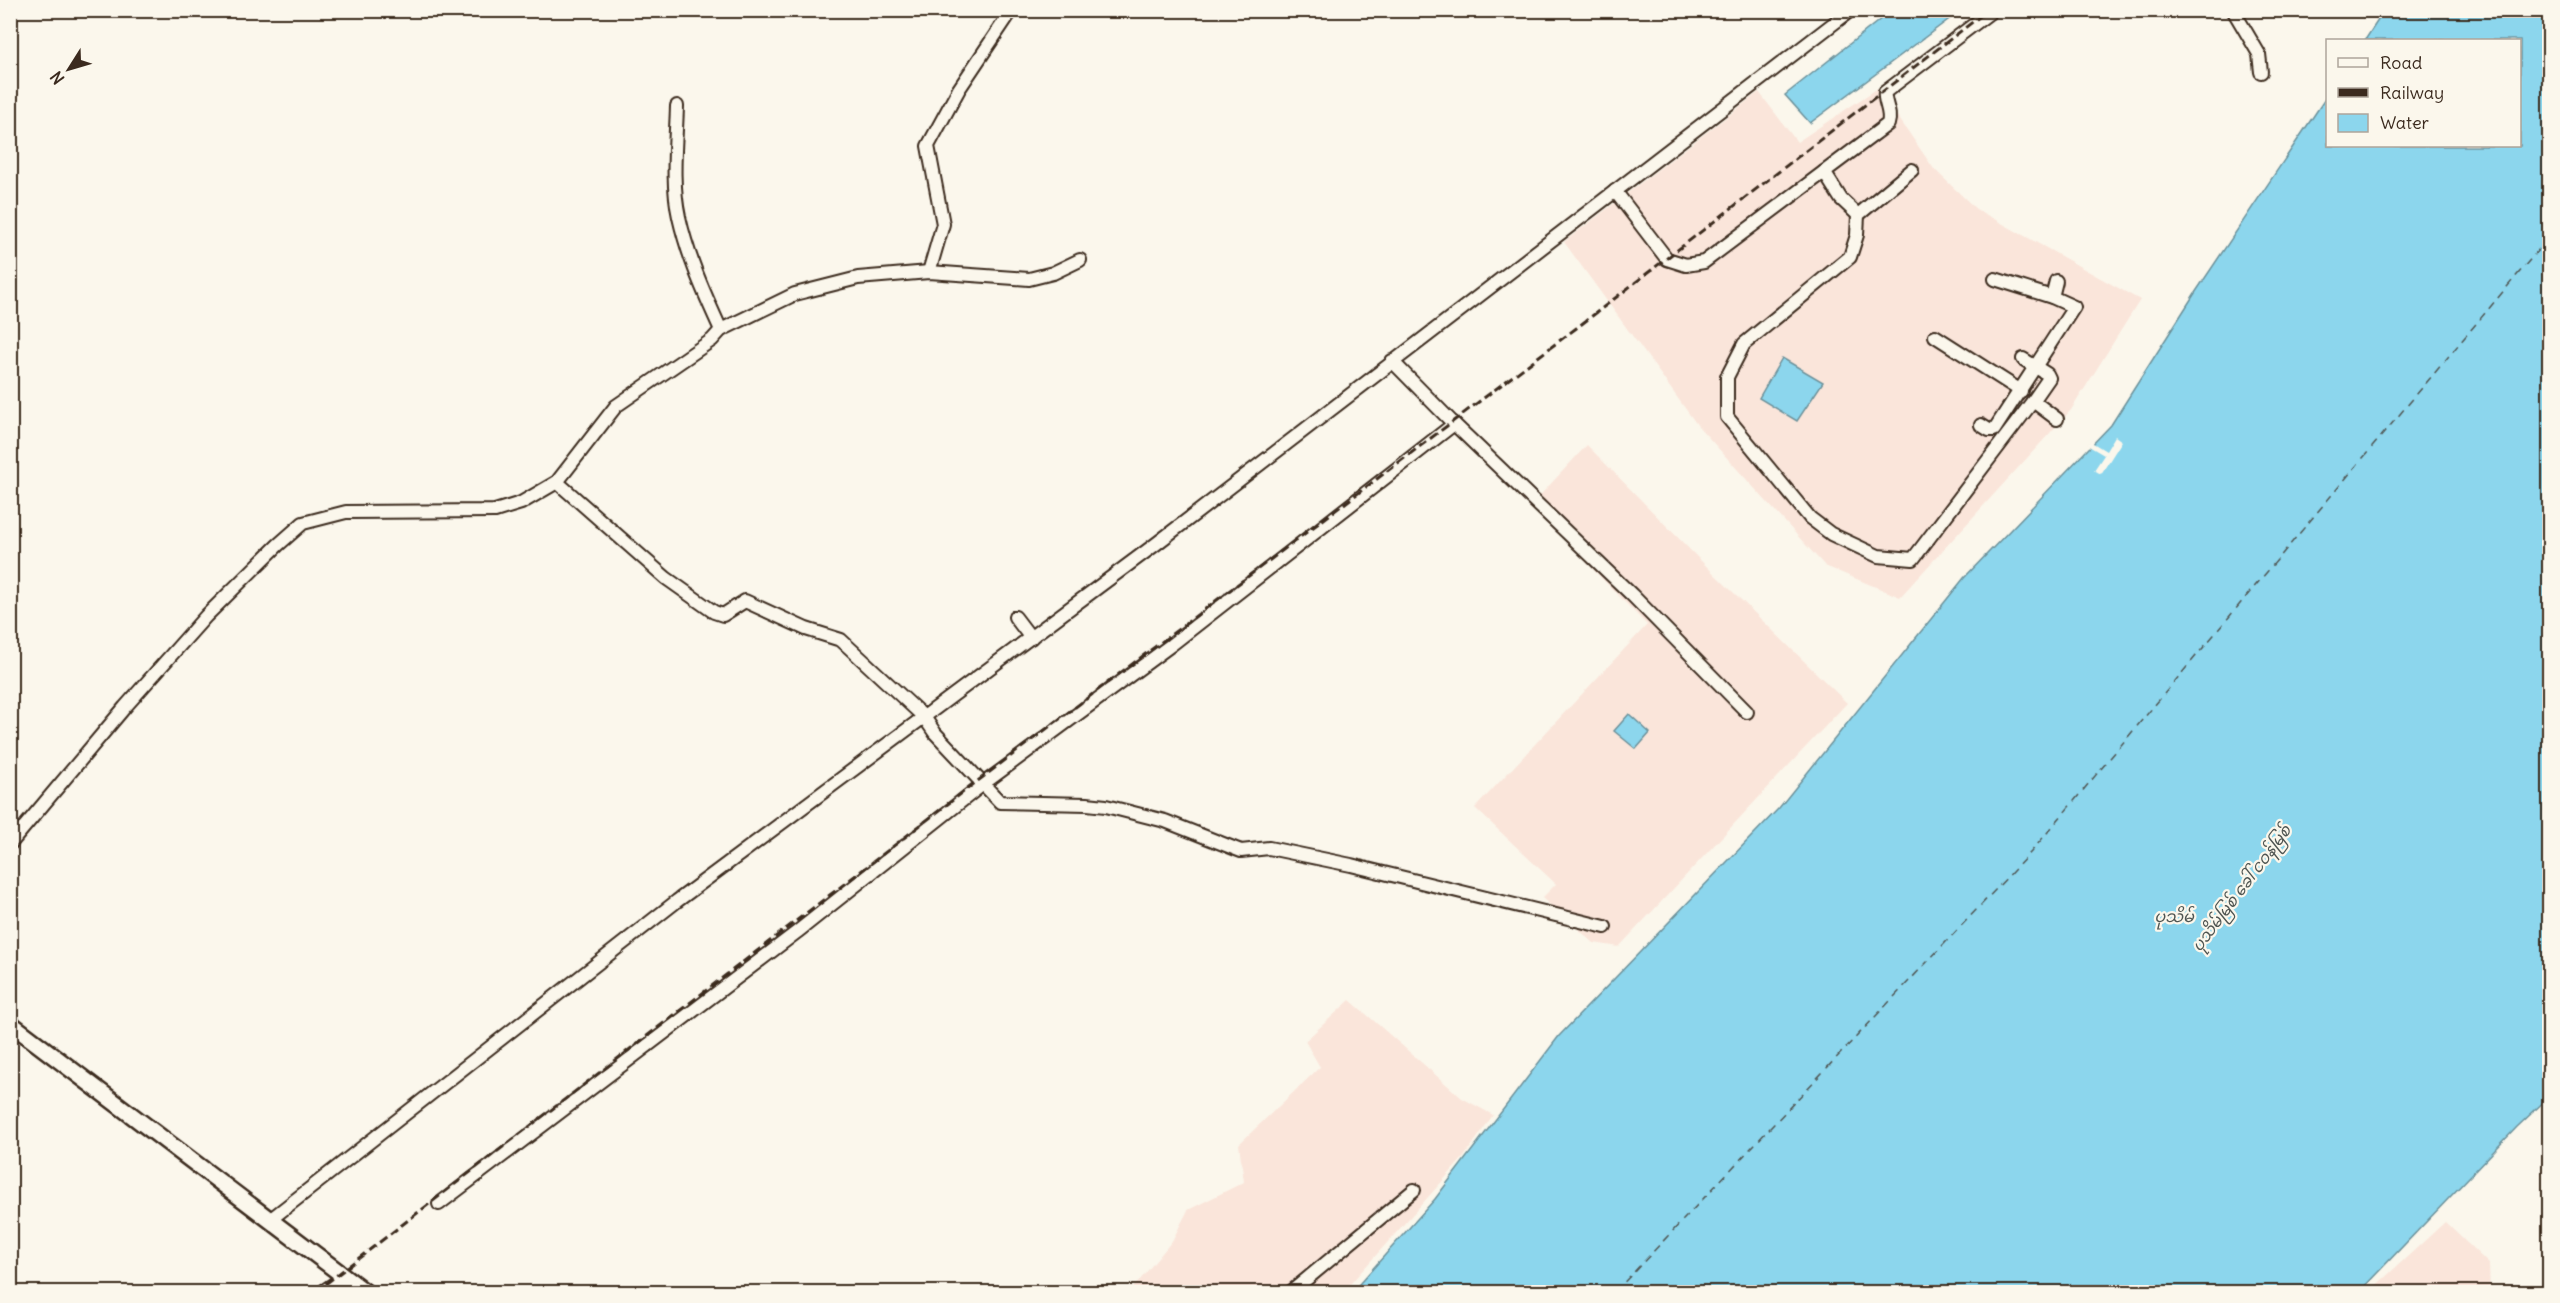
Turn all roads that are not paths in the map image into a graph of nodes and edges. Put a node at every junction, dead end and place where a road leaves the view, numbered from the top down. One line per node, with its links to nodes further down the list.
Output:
1 (1012, 10): 12 (street)
2 (1851, 10): 9 (street)
3 (1993, 10): 8 (street)
4 (2233, 10): 5 (street)
5 (2261, 72)
6 (677, 106): 16 (street)
7 (1912, 170): 10 (street)
8 (1824, 172): 9 (street); 10 (street)
9 (1615, 191): 19 (street)
10 (1858, 215): 22 (street)
11 (1080, 260): 12 (street)
12 (929, 272): 16 (street)
13 (1995, 279): 15 (street)
14 (2056, 281): 15 (street)
15 (2052, 297): 20 (street)
16 (721, 330): 26 (street)
17 (1935, 336): 21 (street)
18 (2023, 359): 20 (street)
19 (1392, 361): 24 (street); 28 (street)
20 (2036, 366): 21 (street); 22 (street)
21 (2021, 391): 25 (street)
22 (2033, 401): 23 (street)
23 (2057, 419)
24 (1454, 424): 29 (street); 31 (street)
25 (1981, 425)
26 (557, 482): 30 (street); 32 (street)
27 (1016, 617): 28 (street)
28 (1031, 638): 30 (street)
29 (1748, 712)
30 (924, 717): 31 (street); 37 (street)
31 (982, 784): 33 (street); 36 (street)
32 (10, 844)
33 (1605, 927)
34 (10, 1023): 37 (street)
35 (1414, 1190): 41 (street)
36 (439, 1204)
37 (271, 1219): 38 (street)
38 (344, 1276): 39 (street); 40 (street)
39 (322, 1293)
40 (365, 1293)
41 (1291, 1293)

